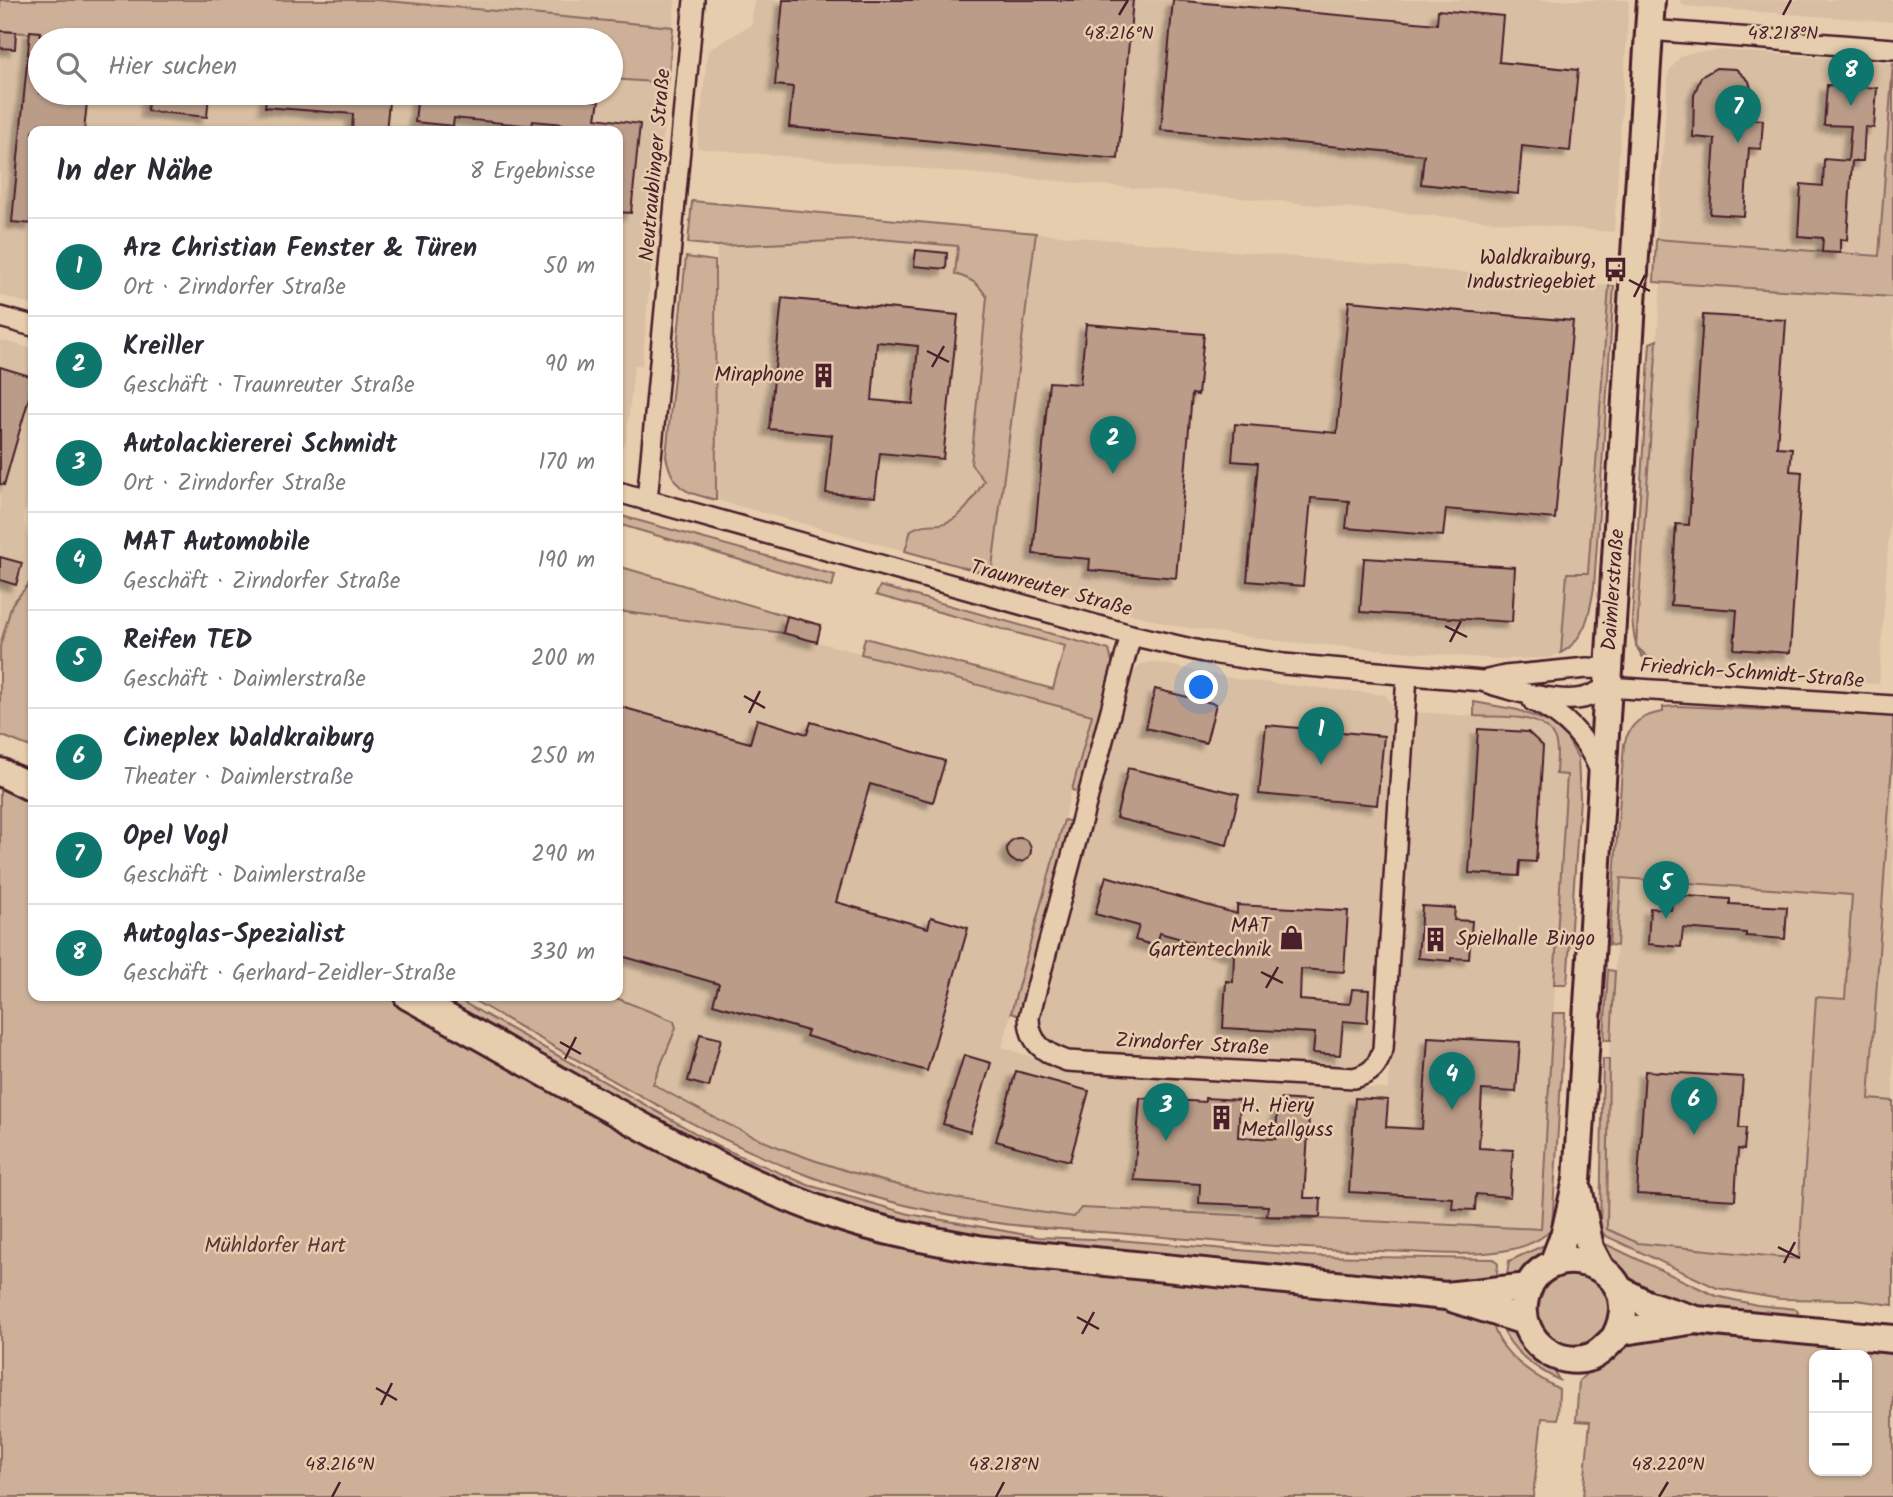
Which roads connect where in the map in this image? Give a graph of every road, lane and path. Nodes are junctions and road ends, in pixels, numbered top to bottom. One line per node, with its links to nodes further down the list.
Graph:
1 (694, 0): 8 (street, Neutraublinger Straße)
2 (1651, 0): 3 (main road, Daimlerstraße)
3 (1649, 30): 4 (street); 11 (main road, Daimlerstraße)
4 (1893, 49)
5 (0, 317): 6 (street)
6 (28, 325)
7 (623, 494): 8 (street, Traunreuter Straße)
8 (647, 501): 9 (street, Traunreuter Straße)
9 (1131, 635): 10 (street, Traunreuter Straße); 10 (street, Zirndorfer Straße)
10 (1407, 675): 12 (street, Traunreuter Straße)
11 (1608, 678): 12 (street, Traunreuter Straße); 13 (street, Traunreuter Straße); 14 (street, Friedrich-Schmidt-Straße); 16 (main road, Daimlerstraße)
12 (1482, 681): 13 (street, Traunreuter Straße)
13 (1506, 690): 16 (street, Traunreuter Straße)
14 (1893, 706)
15 (0, 772): 17 (main road)
16 (1602, 776): 19 (main road, Daimlerstraße)
17 (28, 786)
18 (417, 1001): 24 (main road)
19 (1577, 1180): 20 (main road, Daimlerstraße); 21 (main road, Daimlerstraße)
20 (1553, 1264): 21 (main road); 22 (main road)
21 (1600, 1267): 23 (main road)
22 (1529, 1287): 24 (main road); 25 (main road)
23 (1619, 1289): 26 (main road); 27 (main road)
24 (1446, 1296): 25 (main road)
25 (1525, 1321): 27 (main road)
26 (1696, 1321): 27 (main road); 28 (main road)
27 (1616, 1335)
28 (1893, 1339)

